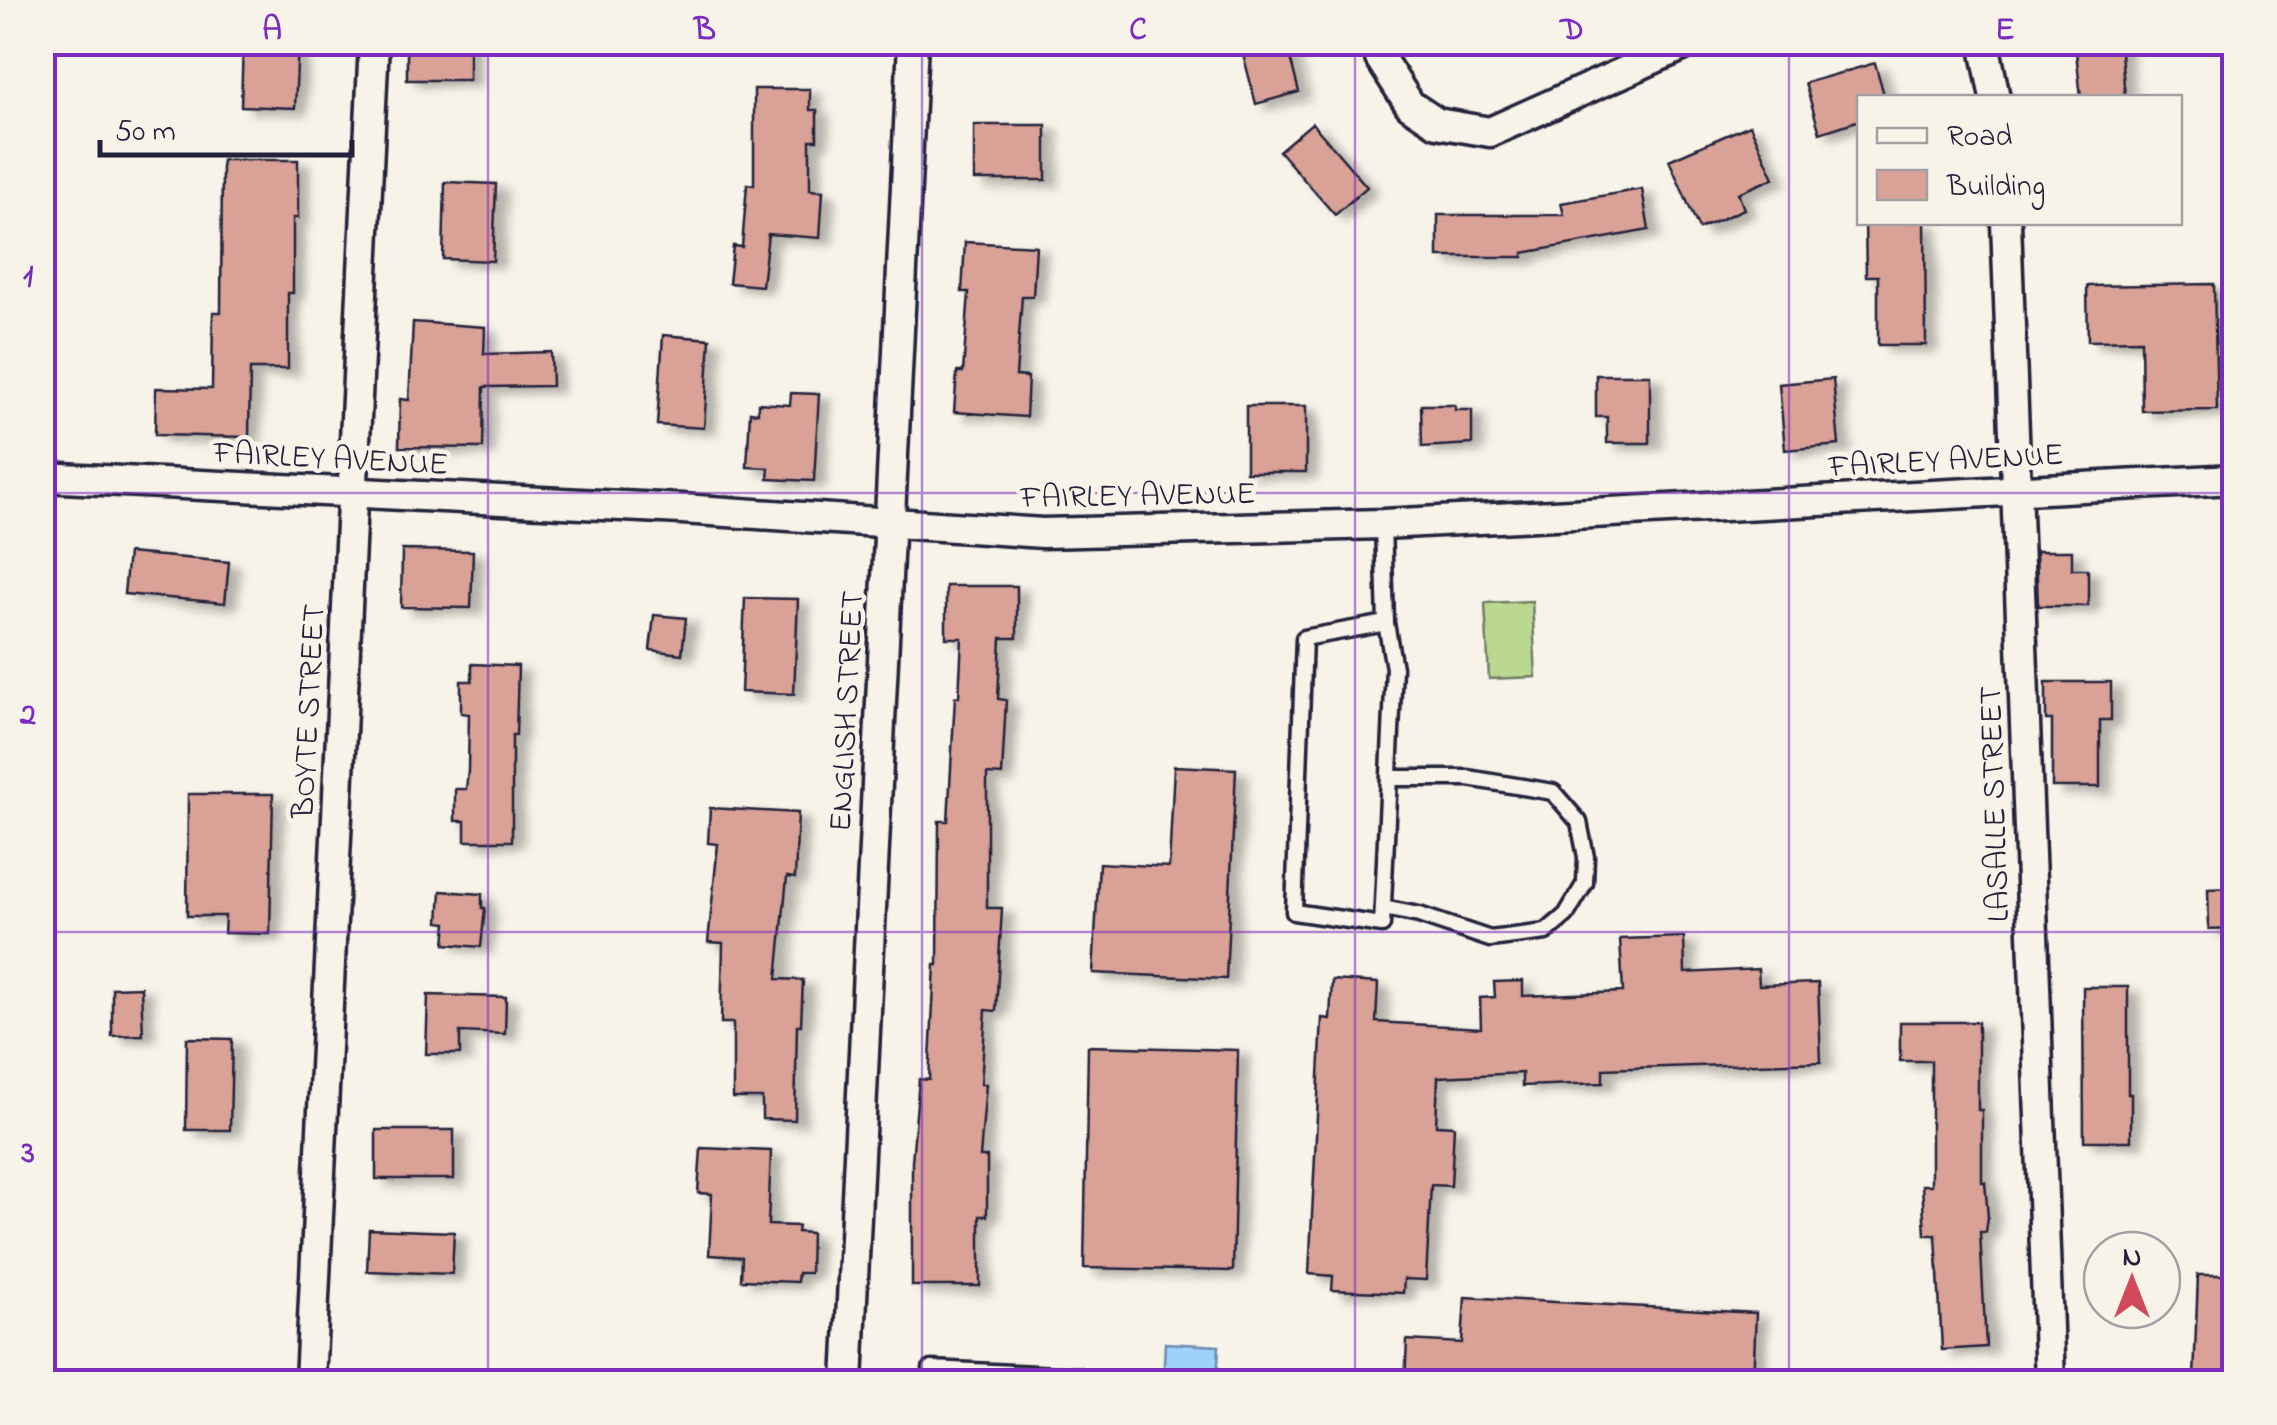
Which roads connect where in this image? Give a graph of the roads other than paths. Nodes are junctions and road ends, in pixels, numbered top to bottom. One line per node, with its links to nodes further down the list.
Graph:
1 (374, 42): 11 (street, BOYTE STREET)
2 (913, 42): 12 (street, ENGLISH STREET)
3 (1378, 42): 4 (street)
4 (1691, 42)
5 (1984, 42): 6 (street)
6 (1994, 95)
7 (2006, 225): 10 (street, LASALLE STREET)
8 (42, 477): 11 (street, FAIRLEY AVENUE)
9 (2234, 479): 10 (street, FAIRLEY AVENUE)
10 (2016, 490): 13 (street, FAIRLEY AVENUE); 21 (street, LASALLE STREET)
11 (351, 493): 12 (street, FAIRLEY AVENUE); 18 (street, BOYTE STREET)
12 (891, 523): 13 (street, FAIRLEY AVENUE); 19 (street, ENGLISH STREET)
13 (1382, 524): 14 (lane)
14 (1386, 623): 15 (lane); 16 (lane)
15 (1388, 778): 16 (lane); 16 (lane)
16 (1382, 908)
17 (931, 1368): 20 (lane)
18 (310, 1382)
19 (848, 1382)
20 (1085, 1382)
21 (2050, 1382)

